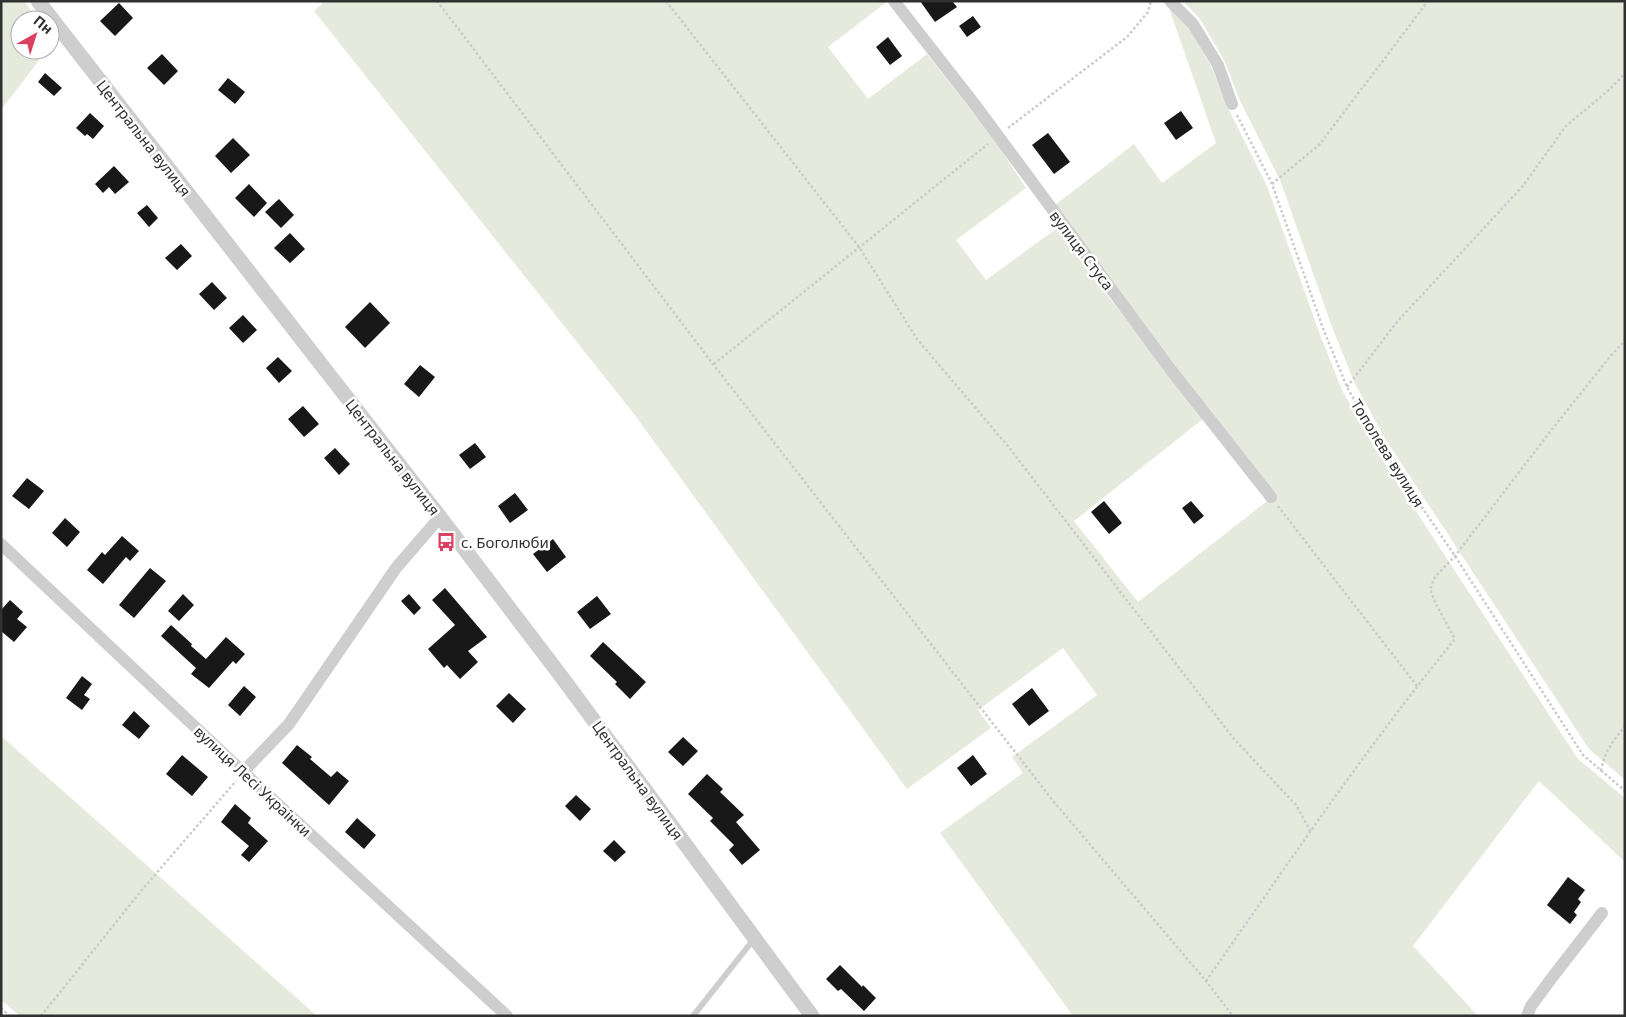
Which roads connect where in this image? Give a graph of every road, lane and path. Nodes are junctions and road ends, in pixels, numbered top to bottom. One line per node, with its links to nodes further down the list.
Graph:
1 (38, 1): 17 (street, Центральна вулиця)
2 (437, 1): 14 (path)
3 (666, 1): 12 (path)
4 (894, 1): 10 (street, вулиця Стуса)
5 (1151, 1): 10 (path)
6 (1170, 1): 9 (street)
7 (1428, 1): 11 (path)
8 (1625, 73): 15 (path)
9 (1232, 104): 11 (path, Тополева вулиця)
10 (998, 136): 12 (path); 16 (street, вулиця Стуса)
11 (1272, 184): 15 (path, Тополева вулиця)
12 (859, 247): 14 (path); 25 (path)
13 (1625, 341): 19 (path)
14 (713, 364): 28 (path)
15 (1347, 387): 19 (path, Тополева вулиця)
16 (1271, 497): 20 (path)
17 (440, 518): 23 (street); 27 (street, Центральна вулиця)
18 (1, 544): 23 (street, вулиця Лесі Українки)
19 (1455, 556): 20 (path); 22 (path, Тополева вулиця)
20 (1417, 686): 25 (path)
21 (1625, 726): 22 (path)
22 (1601, 771): 24 (path, Тополева вулиця)
23 (243, 772): 31 (path); 32 (street, вулиця Лесі Українки)
24 (1625, 791)
25 (1311, 832): 28 (path)
26 (1602, 913): 36 (street)
27 (754, 938): 33 (lane); 34 (street, Центральна вулиця)
28 (1206, 980): 35 (path)
29 (1, 1008): 30 (path)
30 (10, 1016)
31 (41, 1016)
32 (507, 1016)
33 (694, 1016)
34 (812, 1016)
35 (1234, 1016)
36 (1527, 1016)

